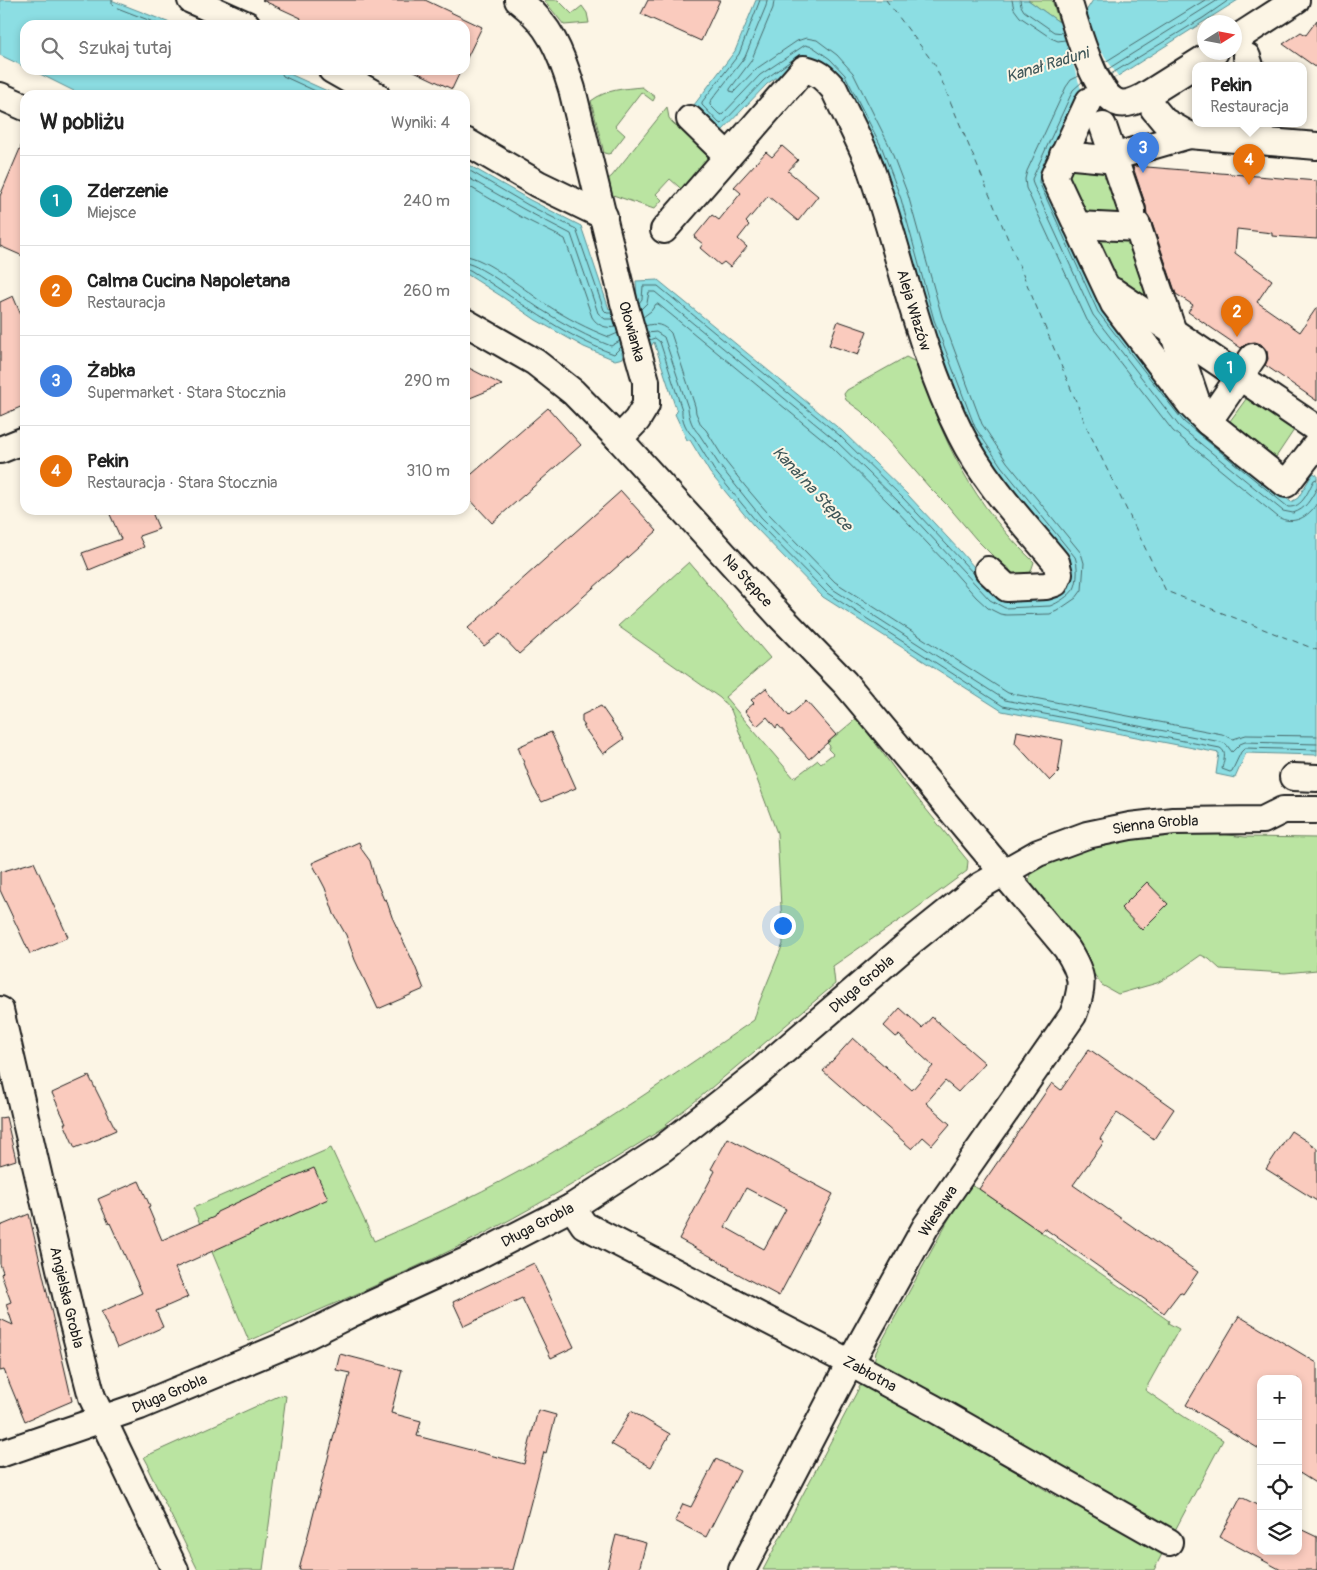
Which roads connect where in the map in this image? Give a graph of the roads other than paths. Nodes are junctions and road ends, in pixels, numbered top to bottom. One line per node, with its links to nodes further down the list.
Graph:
1 (191, 0): 5 (street)
2 (518, 0): 23 (street, Ołowianka)
3 (1281, 4): 6 (street)
4 (1070, 8): 10 (street)
5 (236, 20)
6 (1244, 54)
7 (1192, 66): 10 (street)
8 (341, 75): 9 (street)
9 (367, 90)
10 (1095, 93): 20 (street)
11 (0, 96): 12 (street)
12 (20, 105)
13 (1154, 109): 17 (street)
14 (690, 119): 21 (street)
15 (1103, 126): 22 (street)
16 (1236, 131): 17 (street); 19 (street)
17 (1189, 135): 22 (street)
18 (470, 144): 23 (street)
19 (1317, 146)
20 (1063, 155): 22 (street); 25 (street)
21 (728, 156): 26 (street, Aleja Włazów); 37 (street, Aleja Włazów)
22 (1114, 157): 24 (street)
23 (604, 216): 33 (street, Ołowianka)
24 (1136, 222): 25 (street); 29 (street)
25 (1077, 225): 27 (street)
26 (664, 230)
27 (1105, 285): 29 (street); 31 (street)
28 (470, 325): 33 (street, Na Stępce)
29 (1173, 331): 30 (street); 31 (street)
30 (1246, 367): 31 (street); 32 (street)
31 (1204, 418): 35 (street)
32 (1317, 429)
33 (619, 439): 39 (street, Na Stępce)
34 (20, 442): 36 (street)
35 (1317, 444)
36 (0, 450)
37 (988, 570)
38 (1317, 810): 39 (street, Sienna Grobla)
39 (1002, 873): 41 (street, Długa Grobla); 42 (street, Wiesława)
40 (0, 1010): 43 (street, Angielska Grobla)
41 (572, 1207): 42 (street, Zabłotna); 43 (street, Długa Grobla)
42 (850, 1363): 45 (street, Zabłotna); 47 (street, Wiesława)
43 (102, 1419): 44 (street, Długa Grobla); 46 (street, Angielska Grobla)
44 (0, 1454)
45 (1169, 1542)
46 (176, 1570)
47 (742, 1570)

